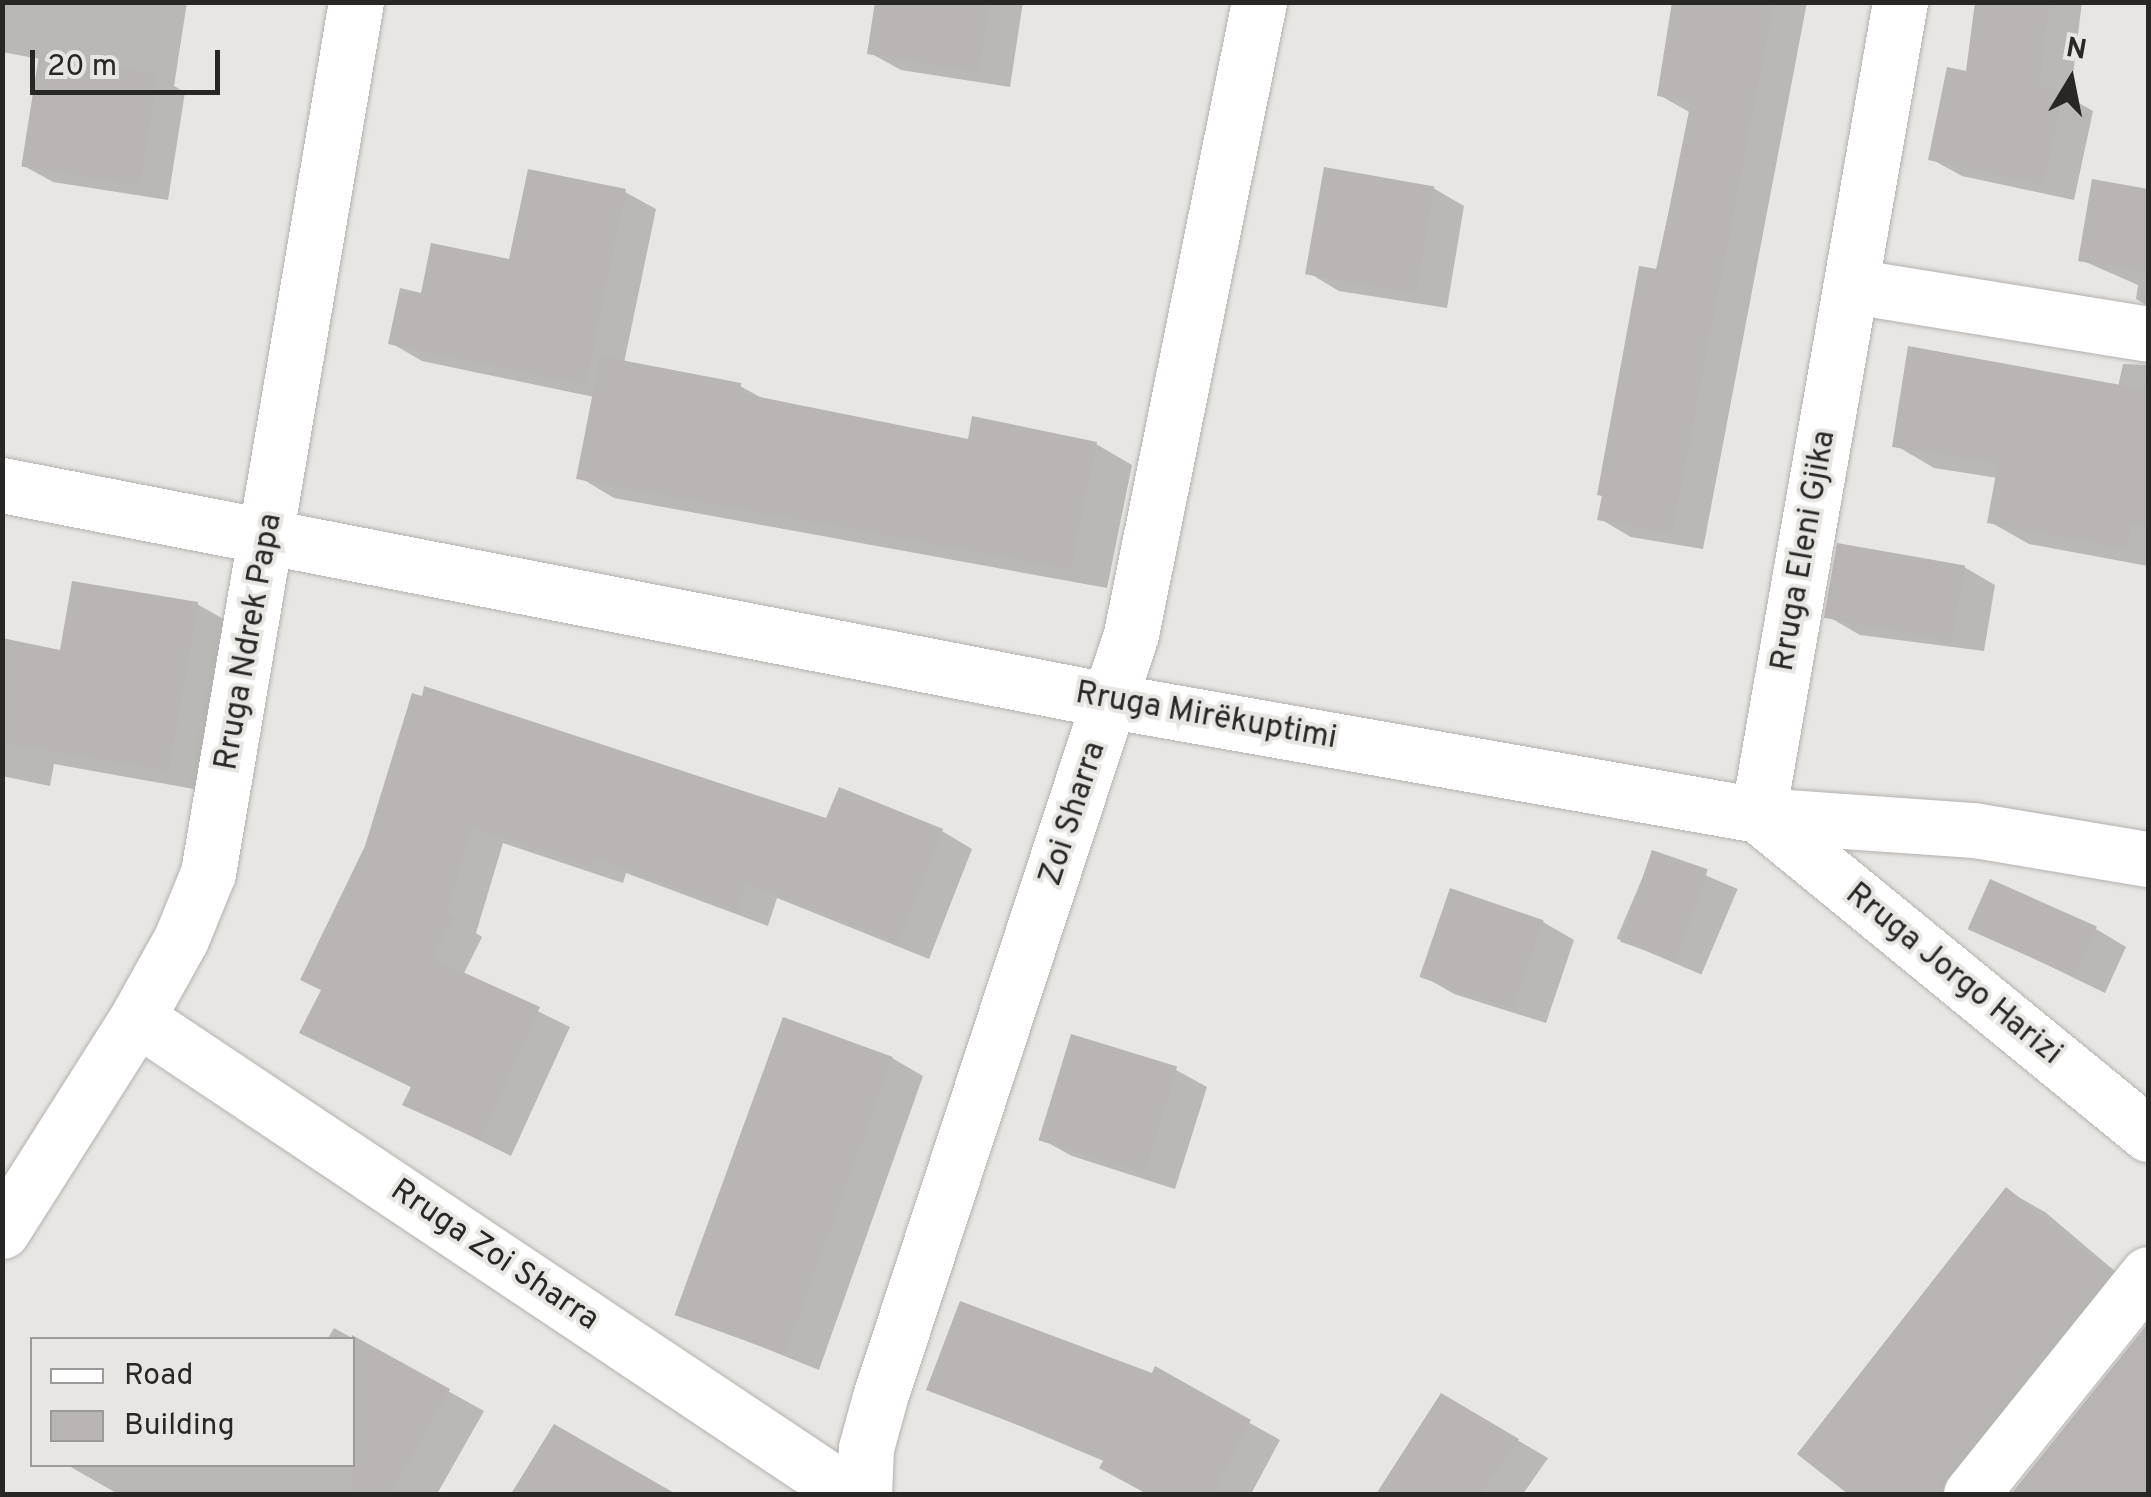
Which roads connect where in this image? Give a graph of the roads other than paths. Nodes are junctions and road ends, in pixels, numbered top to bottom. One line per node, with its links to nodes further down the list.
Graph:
1 (356, 2): 7 (street, Rruga Ndrek Papa)
2 (1258, 2): 8 (street, Zoi Sharra)
3 (1900, 2): 4 (street, Rruga Eleni Gjika)
4 (1852, 286): 5 (street); 9 (street, Rruga Eleni Gjika)
5 (2148, 334)
6 (2, 486): 7 (street, Rruga Mirëkuptimi)
7 (268, 542): 8 (street, Rruga Mirëkuptimi); 11 (street, Rruga Ndrek Papa)
8 (1112, 701): 9 (street, Rruga Mirëkuptimi); 16 (street, Zoi Sharra)
9 (1758, 815): 10 (street, Rruga Mirëkuptimi); 12 (street, Rruga Jorgo Harizi)
10 (2148, 858)
11 (137, 1018): 13 (street, Rruga Ndrek Papa); 15 (street, Rruga Zoi Sharra)
12 (2148, 1134)
13 (2, 1231)
14 (2148, 1274): 17 (street)
15 (850, 1494)
16 (864, 1494)
17 (1971, 1494)

